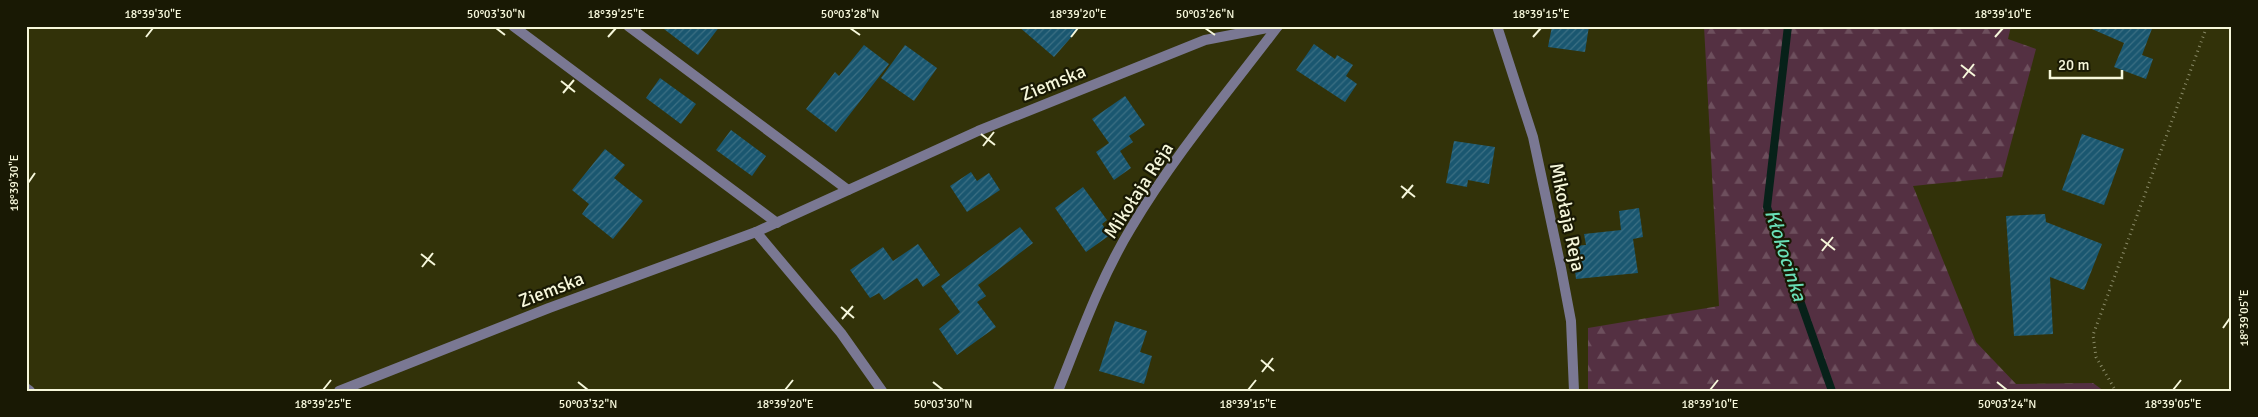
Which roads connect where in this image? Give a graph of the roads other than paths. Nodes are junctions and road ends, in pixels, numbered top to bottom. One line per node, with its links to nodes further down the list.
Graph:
1 (513, 26): 6 (street)
2 (628, 26): 5 (street)
3 (1278, 26): 5 (street, Ziemska); 12 (street, Mikołaja Reja)
4 (1497, 26): 13 (street, Mikołaja Reja)
5 (848, 190): 6 (street, Ziemska)
6 (777, 223): 7 (street, Ziemska)
7 (756, 232): 10 (street, Ziemska); 11 (street)
8 (26, 388): 9 (street)
9 (30, 391)
10 (339, 391)
11 (882, 391)
12 (1058, 391)
13 (1574, 391)

